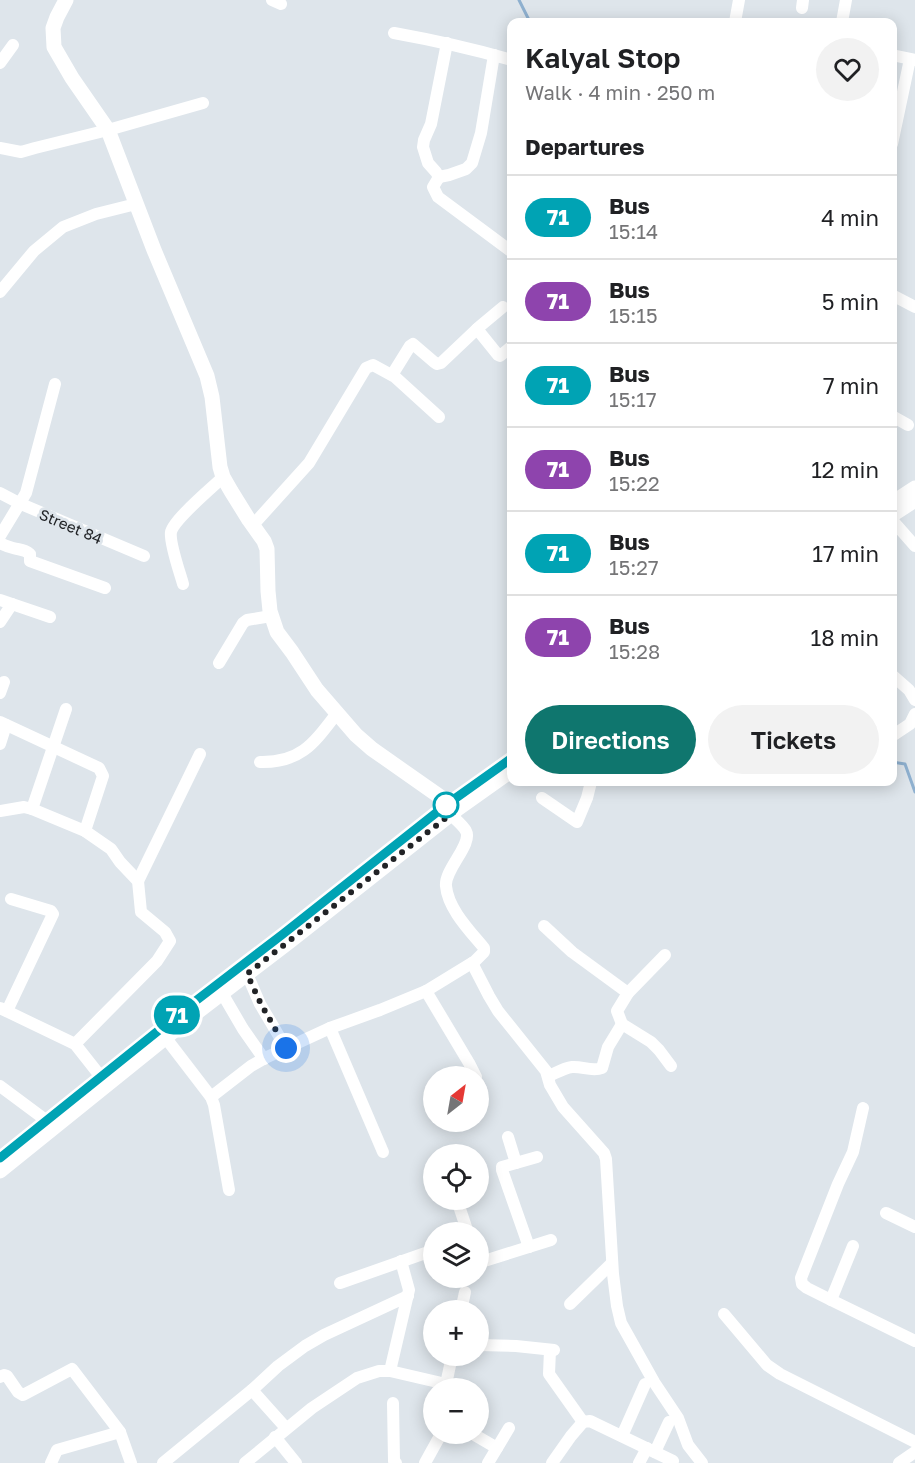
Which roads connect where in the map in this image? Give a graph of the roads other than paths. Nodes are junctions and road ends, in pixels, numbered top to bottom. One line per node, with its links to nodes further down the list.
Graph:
1 (66, 0): 16 (main road)
2 (739, 0): 4 (street)
3 (846, 0): 5 (street)
4 (736, 18)
5 (843, 18)
6 (393, 33): 7 (street)
7 (447, 44): 9 (street); 18 (street)
8 (13, 45): 13 (street)
9 (494, 55): 11 (street); 18 (street)
10 (897, 56): 12 (street)
11 (507, 59)
12 (912, 59): 15 (street)
13 (0, 63)
14 (202, 104): 16 (street)
15 (897, 123)
16 (108, 130): 17 (street); 19 (main road)
17 (0, 148)
18 (439, 177): 20 (street)
19 (136, 204): 21 (street); 32 (main road)
20 (507, 248)
21 (0, 292)
22 (897, 298): 24 (street)
23 (503, 307): 25 (street)
24 (915, 307)
25 (477, 329): 26 (street); 27 (street)
26 (507, 350)
27 (392, 375): 29 (street); 39 (street)
28 (55, 384): 37 (street)
29 (439, 417)
30 (897, 419): 31 (street)
31 (908, 425)
32 (224, 477): 39 (main road); 45 (street)
33 (915, 488): 35 (main road)
34 (0, 494): 37 (street, Street 84)
35 (897, 500)
36 (915, 500): 38 (main road)
37 (21, 504): 41 (street); 44 (street, Street 84)
38 (897, 512)
39 (253, 525): 48 (main road)
40 (897, 526): 43 (street)
41 (0, 536)
42 (0, 543): 46 (street)
43 (915, 546)
44 (144, 556)
45 (183, 584)
46 (105, 588)
47 (6, 602): 49 (street); 50 (street)
48 (271, 616): 51 (street); 55 (main road)
49 (50, 617)
50 (0, 622)
51 (219, 663)
52 (897, 679): 53 (street)
53 (915, 700)
54 (66, 709): 60 (street)
55 (337, 714): 62 (street); 68 (main road)
56 (915, 714): 58 (street)
57 (3, 723): 59 (street); 60 (street)
58 (897, 733)
59 (0, 744)
60 (54, 747): 67 (street); 70 (street)
61 (200, 754): 71 (street)
62 (260, 762)
63 (507, 762): 68 (main road)
64 (507, 773): 68 (main road)
65 (590, 786): 66 (street)
66 (542, 798)
67 (32, 809): 69 (street); 70 (street)
68 (452, 809): 75 (street); 76 (main road); 90 (main road)
69 (0, 811)
70 (85, 831): 71 (street)
71 (138, 881): 84 (street)
72 (11, 899): 80 (street)
73 (544, 926): 79 (street)
74 (665, 955): 79 (street)
75 (472, 963): 77 (street); 89 (street)
76 (247, 974): 78 (main road); 85 (street)
77 (426, 991): 82 (street); 87 (street)
78 (222, 993): 83 (main road); 86 (street)
79 (628, 993): 81 (street)
80 (3, 1010): 84 (street)
81 (622, 1024): 88 (street); 89 (street)
82 (330, 1028): 85 (street); 96 (street)
83 (165, 1038): 92 (street); 100 (main road)
84 (75, 1044): 90 (street)
85 (286, 1048): 86 (street)
86 (264, 1059): 92 (street)
87 (470, 1066)
88 (671, 1066)
89 (549, 1076): 110 (street)
90 (101, 1077): 94 (main road)
91 (0, 1086): 94 (street)
92 (211, 1097): 101 (street)
93 (863, 1108): 115 (street)
94 (47, 1121): 98 (main road)
95 (508, 1137): 99 (street)
96 (383, 1152)
97 (537, 1157): 99 (street)
98 (0, 1158)
99 (516, 1163): 106 (street)
100 (0, 1171)
101 (229, 1190)
102 (886, 1213): 103 (street)
103 (913, 1232)
104 (551, 1240): 106 (street)
105 (853, 1246): 115 (street)
106 (529, 1247): 108 (street)
107 (423, 1254): 109 (street)
108 (489, 1260)
109 (401, 1261): 111 (street); 113 (street)
110 (612, 1263): 116 (street); 150 (street)
111 (339, 1283)
112 (465, 1292): 114 (street)
113 (408, 1296): 120 (street); 124 (street)
114 (463, 1300)
115 (831, 1300): 118 (street)
116 (570, 1304)
117 (724, 1314): 133 (street)
118 (915, 1341)
119 (489, 1345): 126 (street)
120 (390, 1371): 122 (street); 128 (street)
121 (0, 1377): 130 (street)
122 (423, 1380)
123 (645, 1384): 131 (street)
124 (252, 1390): 128 (street); 142 (street)
125 (393, 1403): 145 (street)
126 (583, 1422): 131 (street); 148 (street)
127 (669, 1422): 137 (street)
128 (286, 1428): 132 (street)
129 (508, 1428): 136 (street)
130 (120, 1432): 140 (street); 141 (street)
131 (622, 1436): 137 (street)
132 (275, 1437): 143 (street); 144 (street)
133 (915, 1442)
134 (489, 1443): 136 (street)
135 (435, 1444): 146 (street)
136 (497, 1448): 147 (street)
137 (651, 1450): 139 (street); 149 (street)
138 (915, 1452): 151 (street)
139 (673, 1461)
140 (51, 1463)
141 (131, 1463)
142 (163, 1463)
143 (245, 1463)
144 (296, 1463)
145 (396, 1463)
146 (425, 1463)
147 (488, 1463)
148 (552, 1463)
149 (639, 1463)
150 (702, 1463)
151 (899, 1463)

